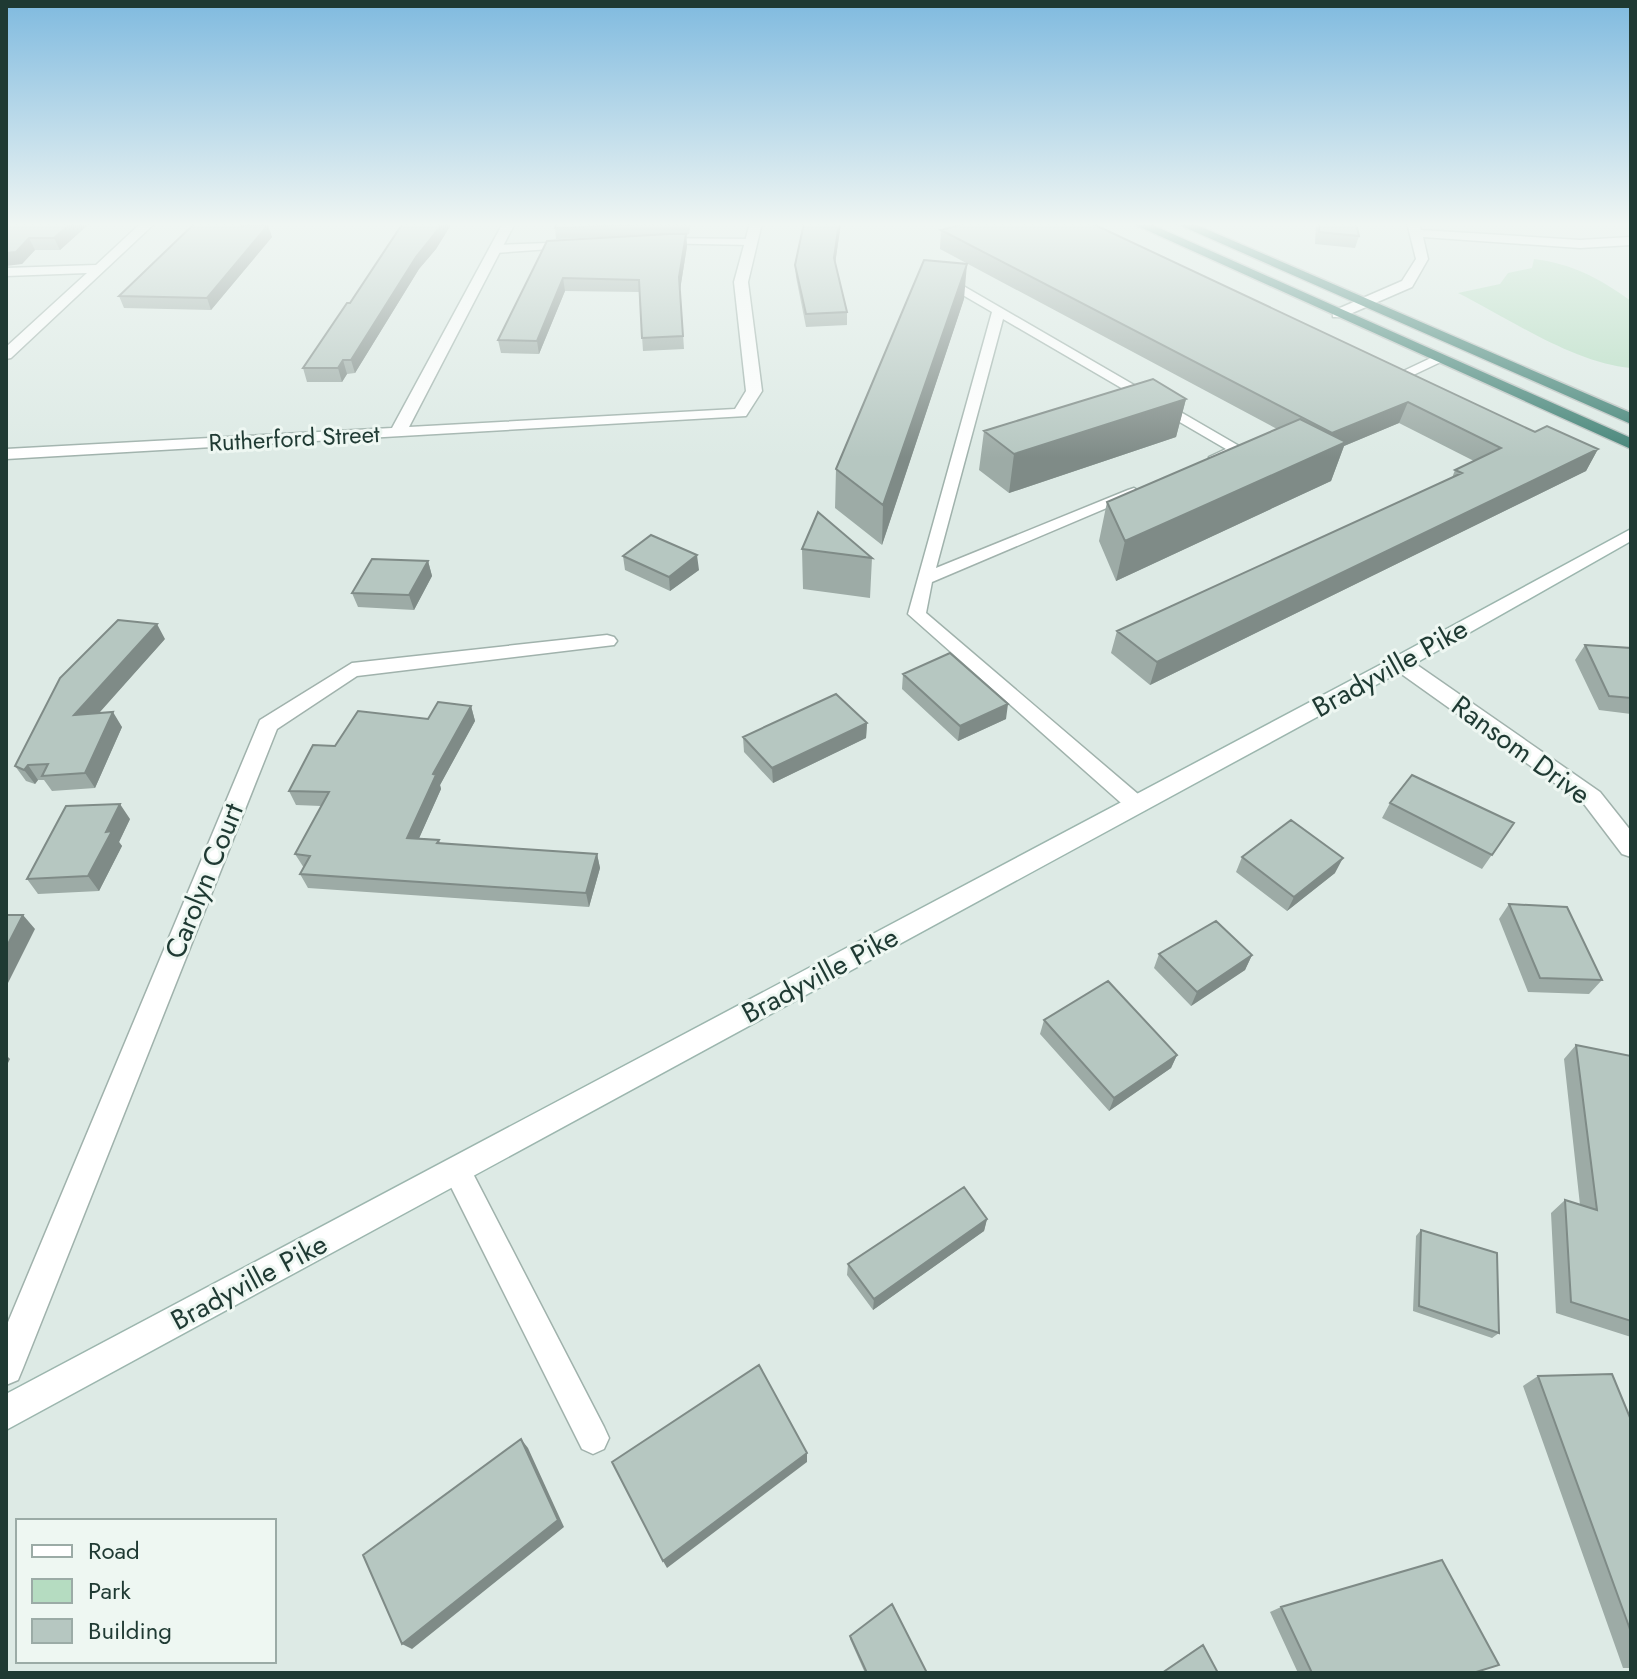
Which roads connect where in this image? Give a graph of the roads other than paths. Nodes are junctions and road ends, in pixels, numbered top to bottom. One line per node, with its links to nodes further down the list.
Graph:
1 (65, 301): 11 (street)
2 (467, 301): 15 (street)
3 (743, 301): 15 (street, Rutherford Street)
4 (983, 301): 9 (lane)
5 (1310, 301): 10 (highway)
6 (1361, 301): 8 (highway)
7 (1369, 301): 8 (street)
8 (1365, 303): 10 (street); 14 (highway)
9 (999, 311): 18 (lane); 21 (lane)
10 (1338, 314): 12 (highway)
11 (6, 355)
12 (1440, 359): 13 (lane); 16 (highway)
13 (1387, 369)
14 (1631, 419)
15 (398, 432): 17 (street, Rutherford Street)
16 (1631, 444)
17 (6, 454)
18 (1195, 468)
19 (1152, 485): 21 (lane)
20 (1631, 534): 23 (street, Bradyville Pike)
21 (924, 579): 24 (lane)
22 (607, 641): 27 (street, Carolyn Court)
23 (1400, 663): 24 (street, Bradyville Pike); 25 (street, Ransom Drive)
24 (1137, 805): 26 (street, Bradyville Pike)
25 (1631, 848)
26 (457, 1171): 28 (street, Bradyville Pike); 29 (lane)
27 (6, 1368)
28 (6, 1413)
29 (593, 1438)

